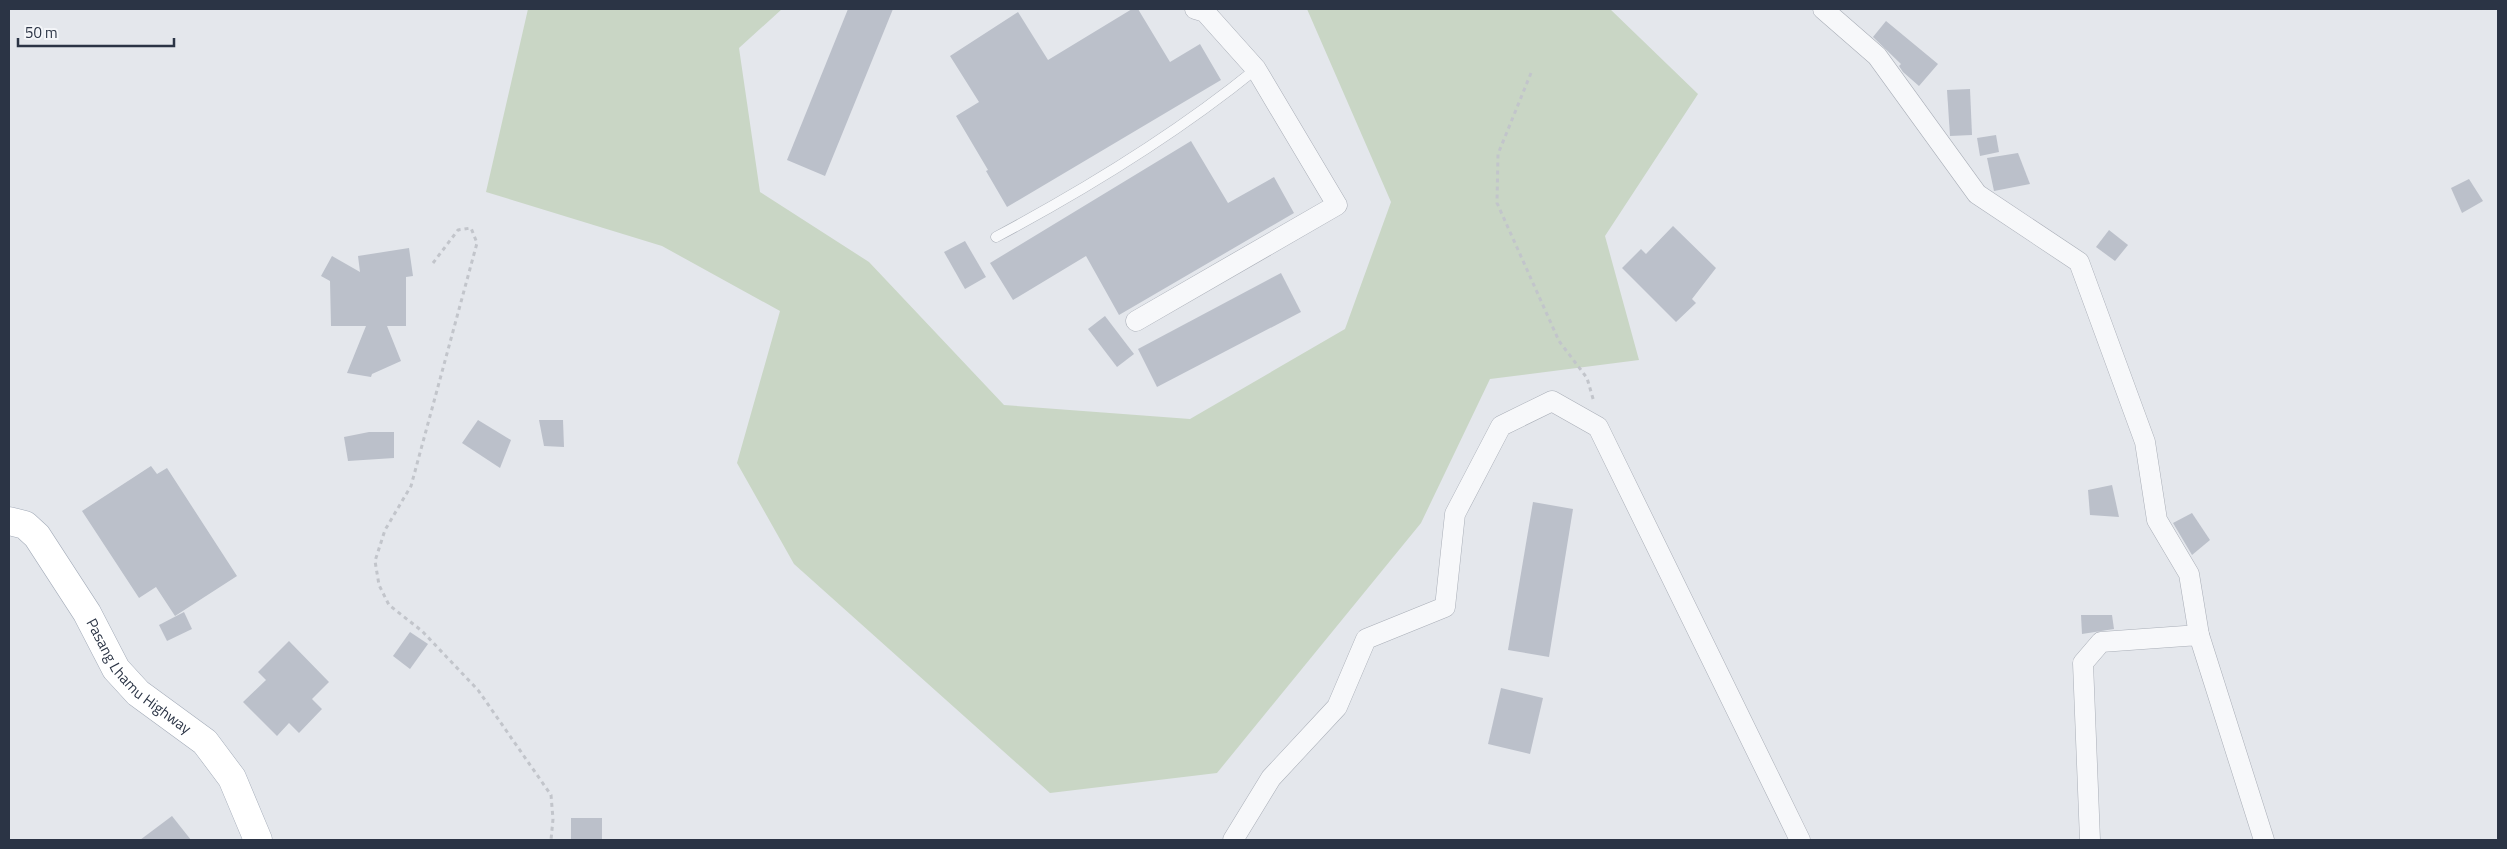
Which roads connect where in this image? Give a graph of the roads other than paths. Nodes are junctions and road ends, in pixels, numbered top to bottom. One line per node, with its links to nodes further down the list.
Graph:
1 (1195, 9): 3 (street)
2 (1823, 9): 7 (street)
3 (1256, 69): 4 (lane); 5 (street)
4 (996, 237)
5 (1136, 321)
6 (9, 520): 8 (main road, Pasang Lhamu Highway)
7 (2199, 635): 11 (street); 12 (street)
8 (258, 840)
9 (1233, 840): 10 (street)
10 (1800, 840)
11 (2090, 840)
12 (2264, 840)

